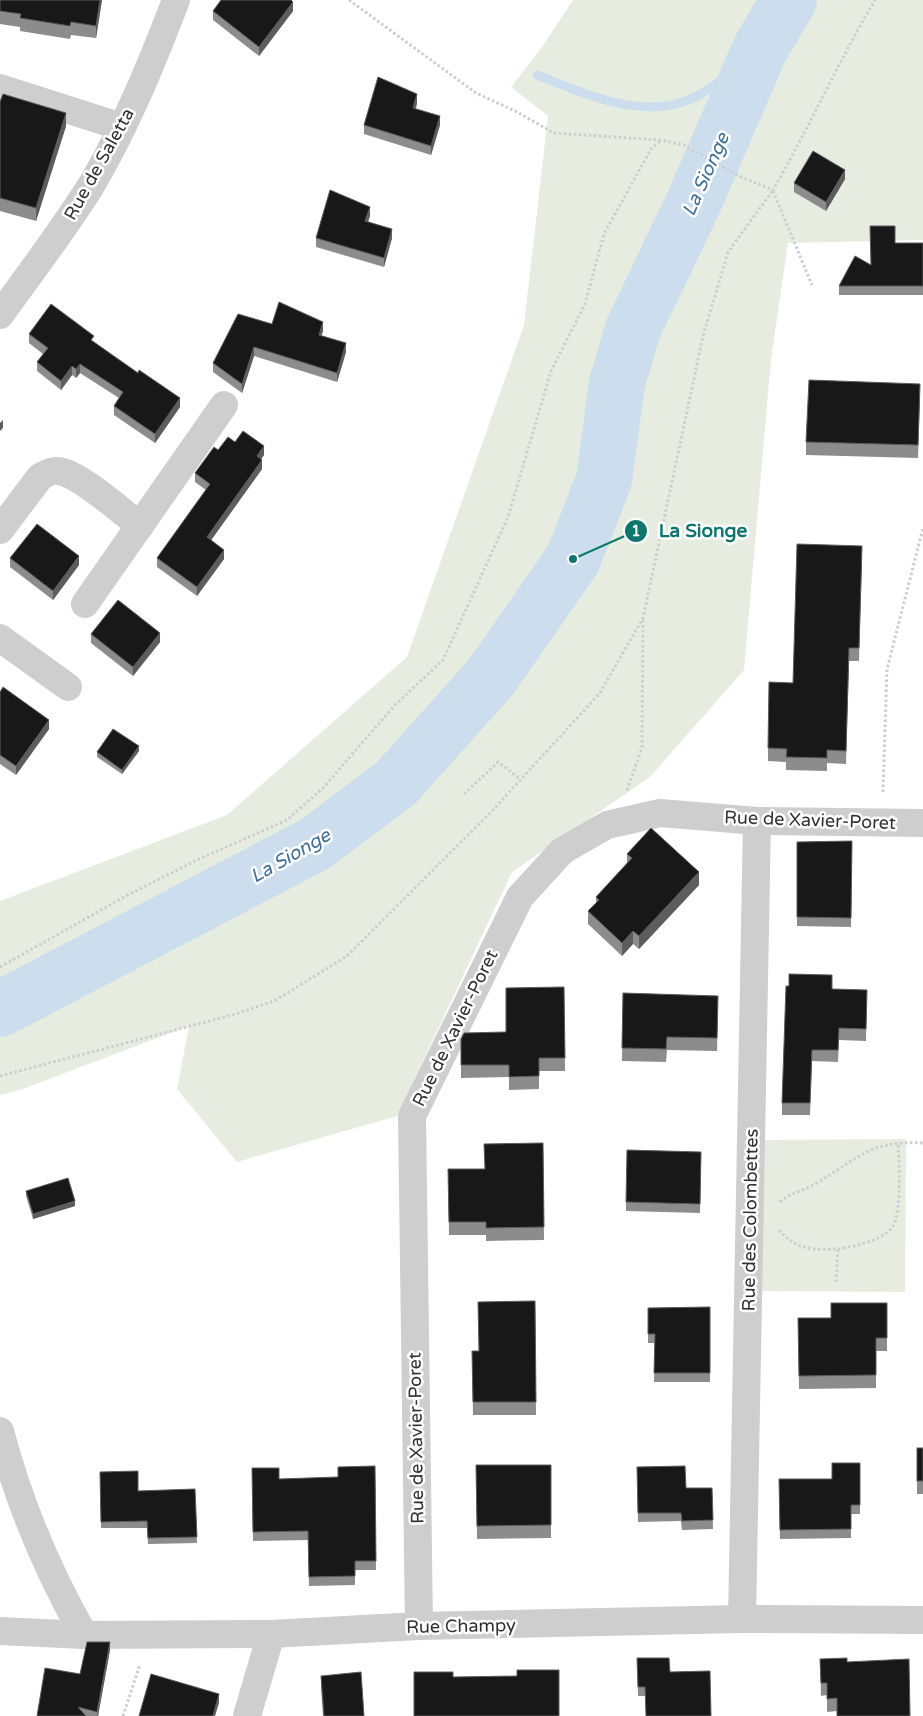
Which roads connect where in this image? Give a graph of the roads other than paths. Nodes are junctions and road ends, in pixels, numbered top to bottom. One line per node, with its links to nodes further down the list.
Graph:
1 (176, 0): 3 (street, Rue de Saletta)
2 (0, 88): 3 (street)
3 (122, 127): 4 (street, Rue de Saletta)
4 (0, 315)
5 (224, 405): 6 (street)
6 (140, 526): 7 (street); 8 (street)
7 (0, 530)
8 (85, 604)
9 (0, 638): 10 (street)
10 (68, 687)
11 (757, 821): 12 (street, Rue de Xavier-Poret); 14 (street, Rue des Colombettes); 16 (street, Rue de Xavier-Poret)
12 (923, 823)
13 (0, 1431): 19 (street)
14 (742, 1619): 15 (street, Rue Champy); 16 (street, Rue Champy)
15 (923, 1620)
16 (419, 1626): 18 (street, Rue Champy)
17 (0, 1631): 19 (street, Rue Champy)
18 (271, 1634): 19 (street, Rue Champy); 20 (street)
19 (84, 1635)
20 (247, 1716)

